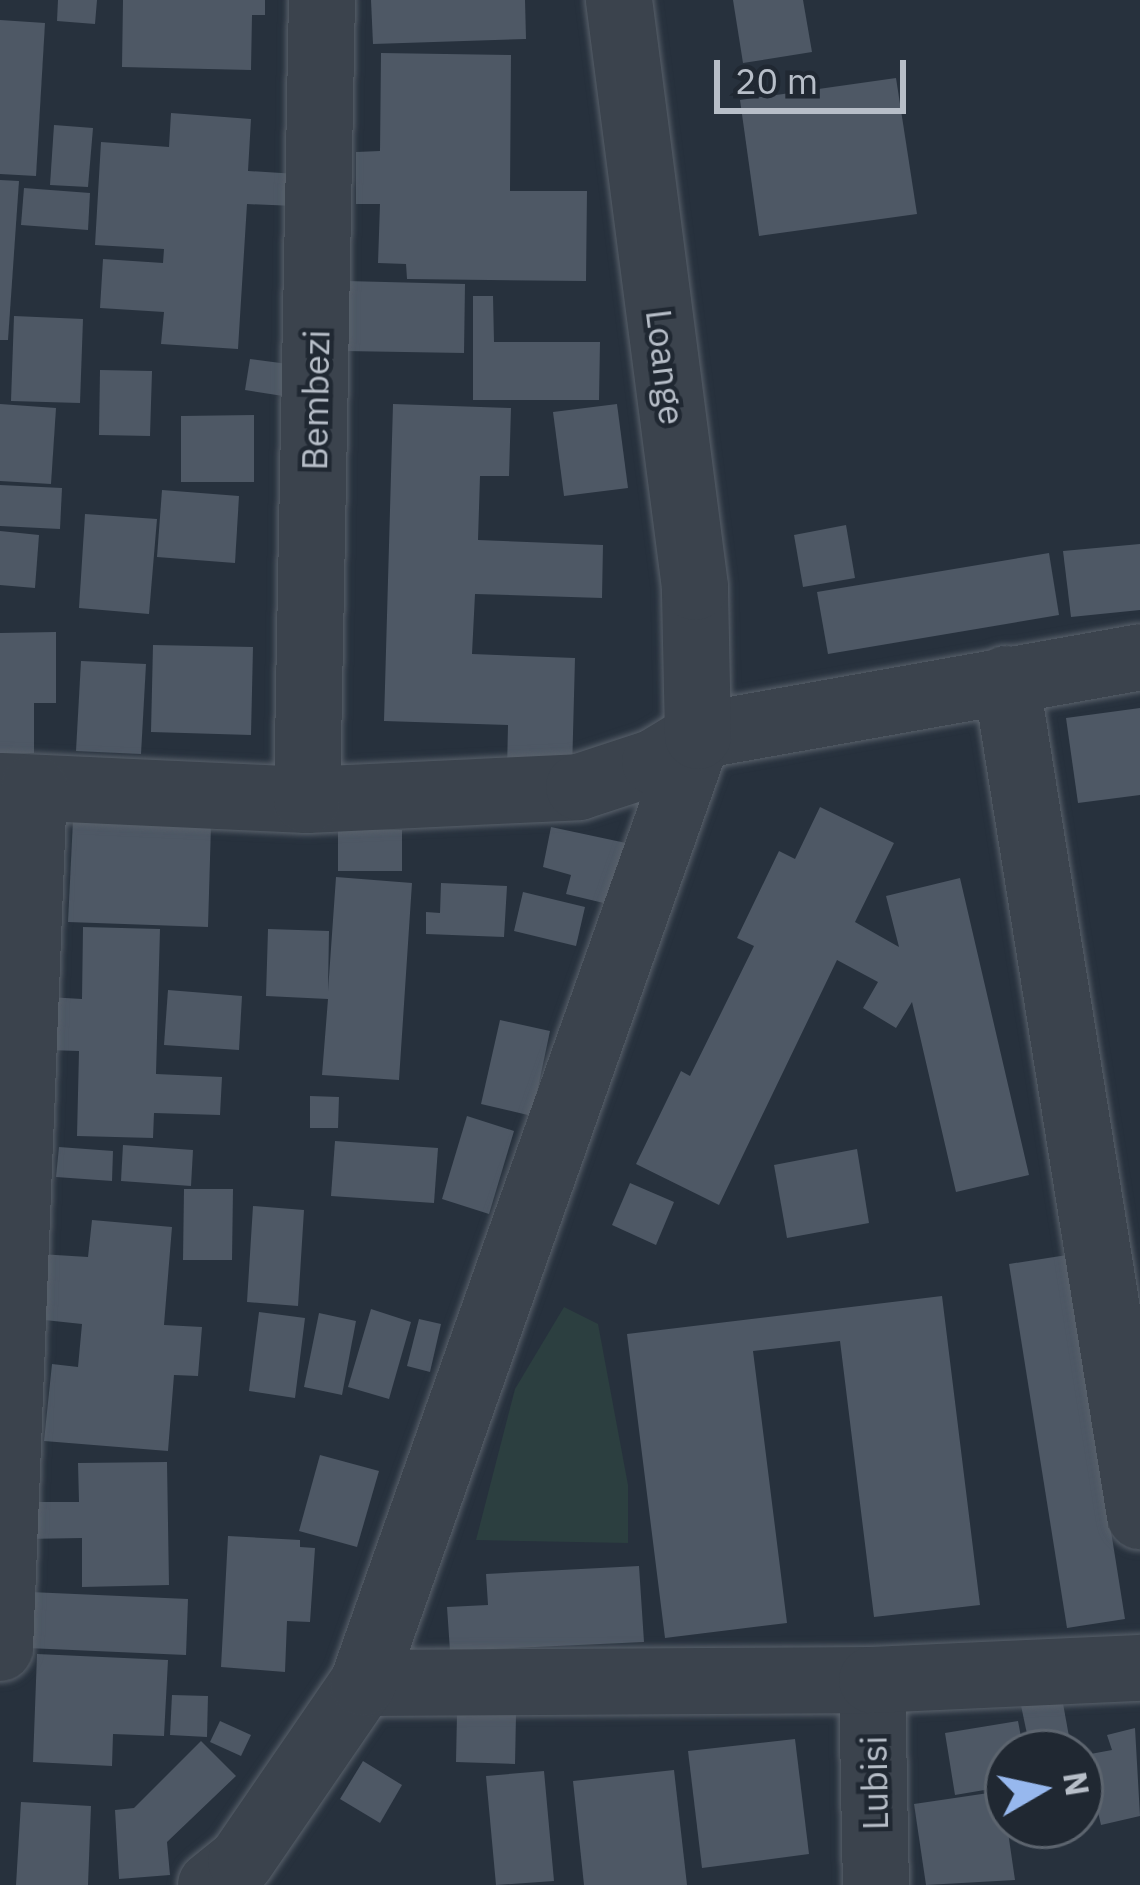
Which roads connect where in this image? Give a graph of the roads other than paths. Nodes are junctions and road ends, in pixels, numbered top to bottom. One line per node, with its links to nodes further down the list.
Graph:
1 (322, 0): 7 (street, Bembezi)
2 (619, 0): 5 (street, Loange)
3 (1140, 657): 4 (street)
4 (1006, 679): 5 (street); 8 (street)
5 (698, 736): 7 (street); 12 (street)
6 (17, 787): 7 (street); 9 (street)
7 (307, 800)
8 (1140, 1516)
9 (0, 1648)
10 (1140, 1668): 11 (street)
11 (872, 1680): 12 (street); 14 (street, Lubisi)
12 (363, 1683): 13 (street)
13 (232, 1877)
14 (876, 1885)

